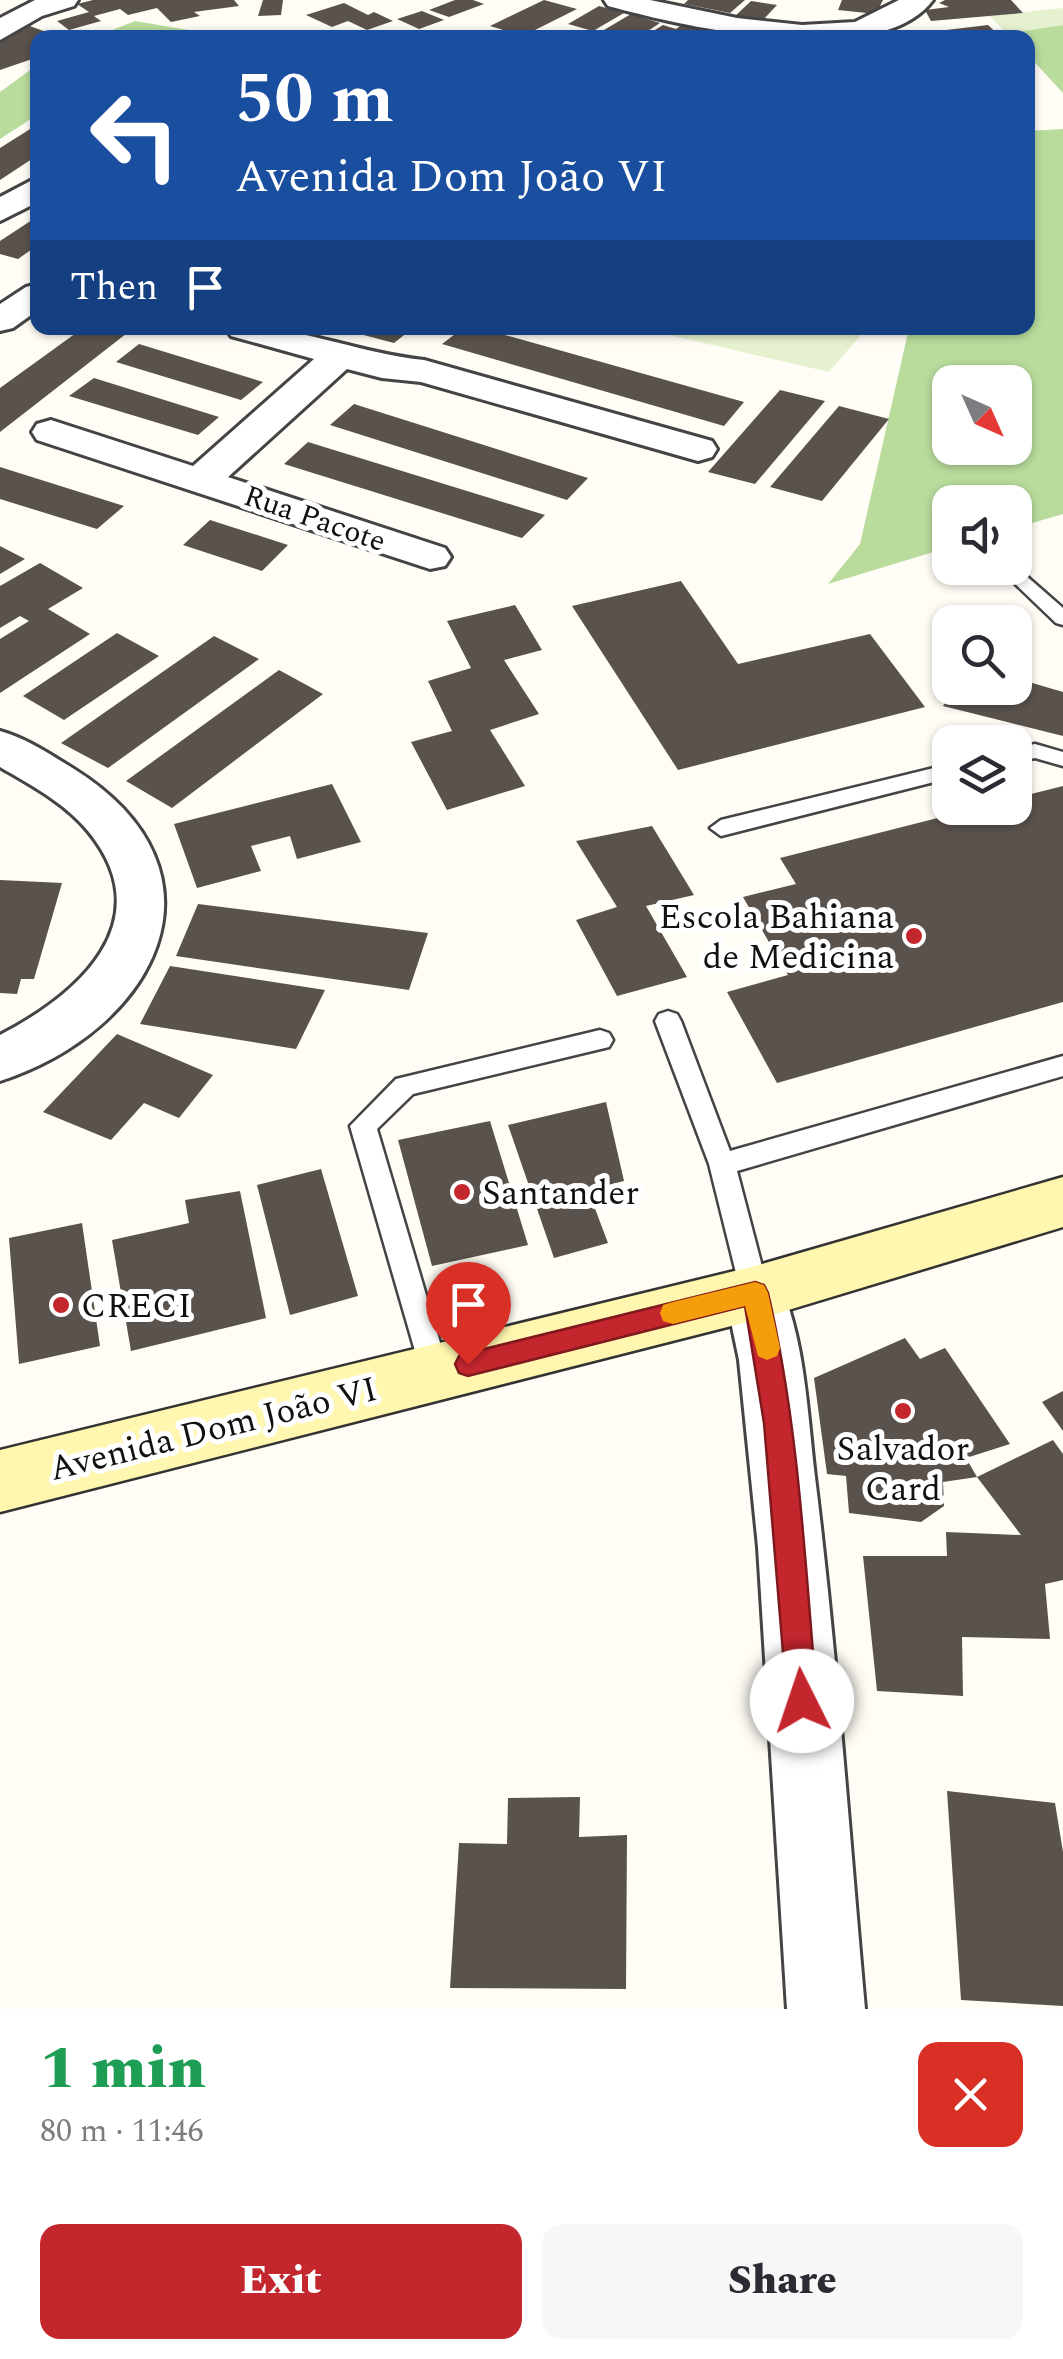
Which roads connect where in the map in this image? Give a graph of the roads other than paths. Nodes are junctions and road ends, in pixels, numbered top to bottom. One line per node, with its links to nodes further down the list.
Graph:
1 (64, 0): 6 (street)
2 (618, 0): 4 (street)
3 (919, 0): 5 (street)
4 (814, 30)
5 (845, 30)
6 (0, 31)
7 (30, 192): 8 (street)
8 (0, 212)
9 (30, 299): 10 (street)
10 (0, 320)
11 (268, 335): 12 (street)
12 (342, 356): 14 (street); 15 (street, Rua Pacote)
13 (50, 432): 15 (street, Rua Pacote)
14 (698, 449)
15 (201, 480): 16 (street, Rua Pacote)
16 (430, 557)
17 (1028, 585): 18 (lane)
18 (1063, 619)
19 (0, 746): 26 (street)
20 (1032, 751): 21 (lane)
21 (1063, 759)
22 (932, 776): 23 (lane)
23 (721, 828)
24 (668, 1021): 28 (lane)
25 (600, 1040): 31 (lane)
26 (0, 1060)
27 (1063, 1066): 28 (lane)
28 (722, 1164): 30 (lane)
29 (1063, 1202): 30 (main road, Avenida Dom João VI)
30 (755, 1293): 31 (main road, Avenida Dom João VI); 33 (street)
31 (434, 1373): 32 (main road, Avenida Dom João VI)
32 (0, 1481)
33 (826, 2009)

